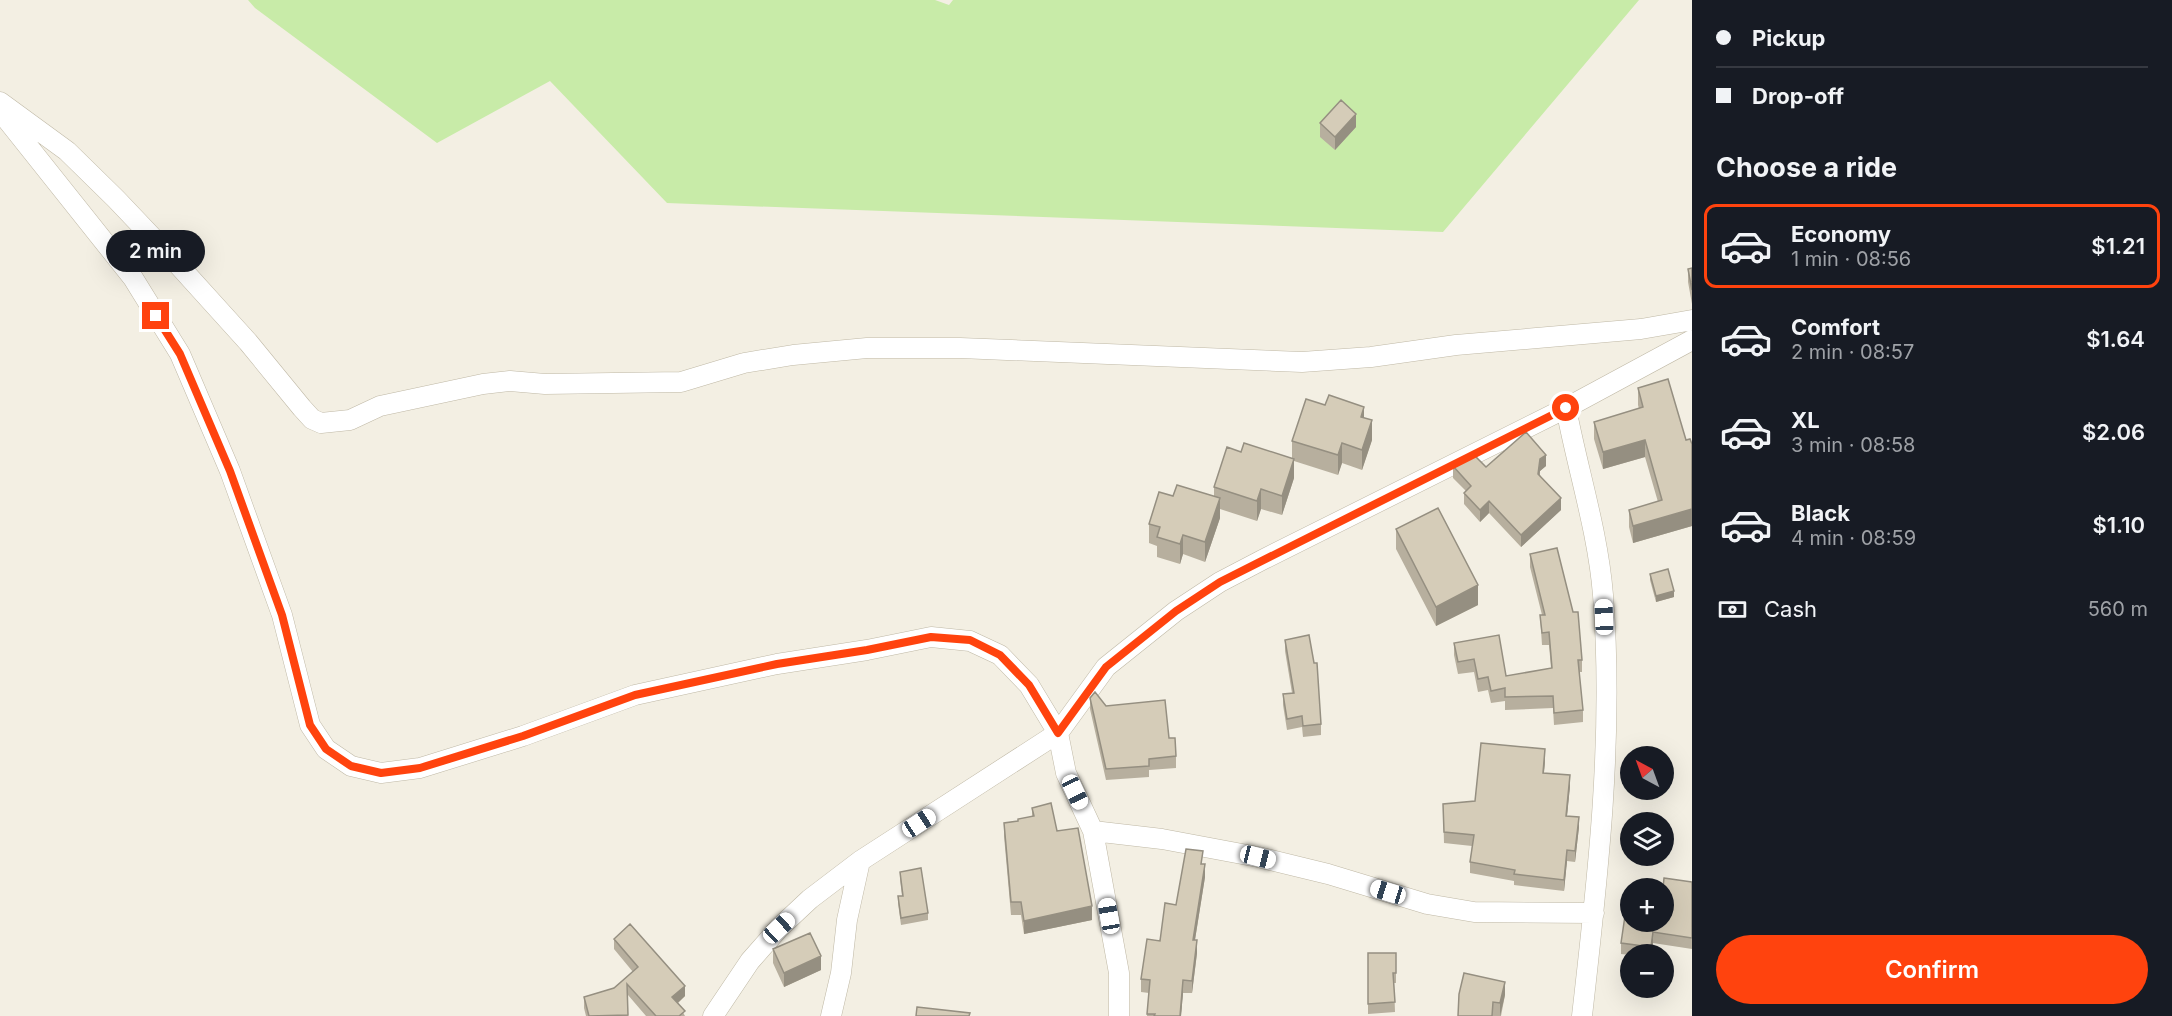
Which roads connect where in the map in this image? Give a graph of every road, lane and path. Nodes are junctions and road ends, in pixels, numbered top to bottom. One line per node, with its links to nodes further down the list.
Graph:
1 (0, 102): 3 (street)
2 (0, 111): 6 (street)
3 (1692, 320)
4 (1692, 340): 5 (street)
5 (1566, 408): 6 (street); 9 (street)
6 (1058, 733): 7 (street); 8 (street)
7 (1093, 831): 9 (street); 12 (street)
8 (860, 861): 10 (street); 11 (street)
9 (1594, 913): 13 (street)
10 (713, 1016)
11 (831, 1016)
12 (1119, 1016)
13 (1582, 1016)

